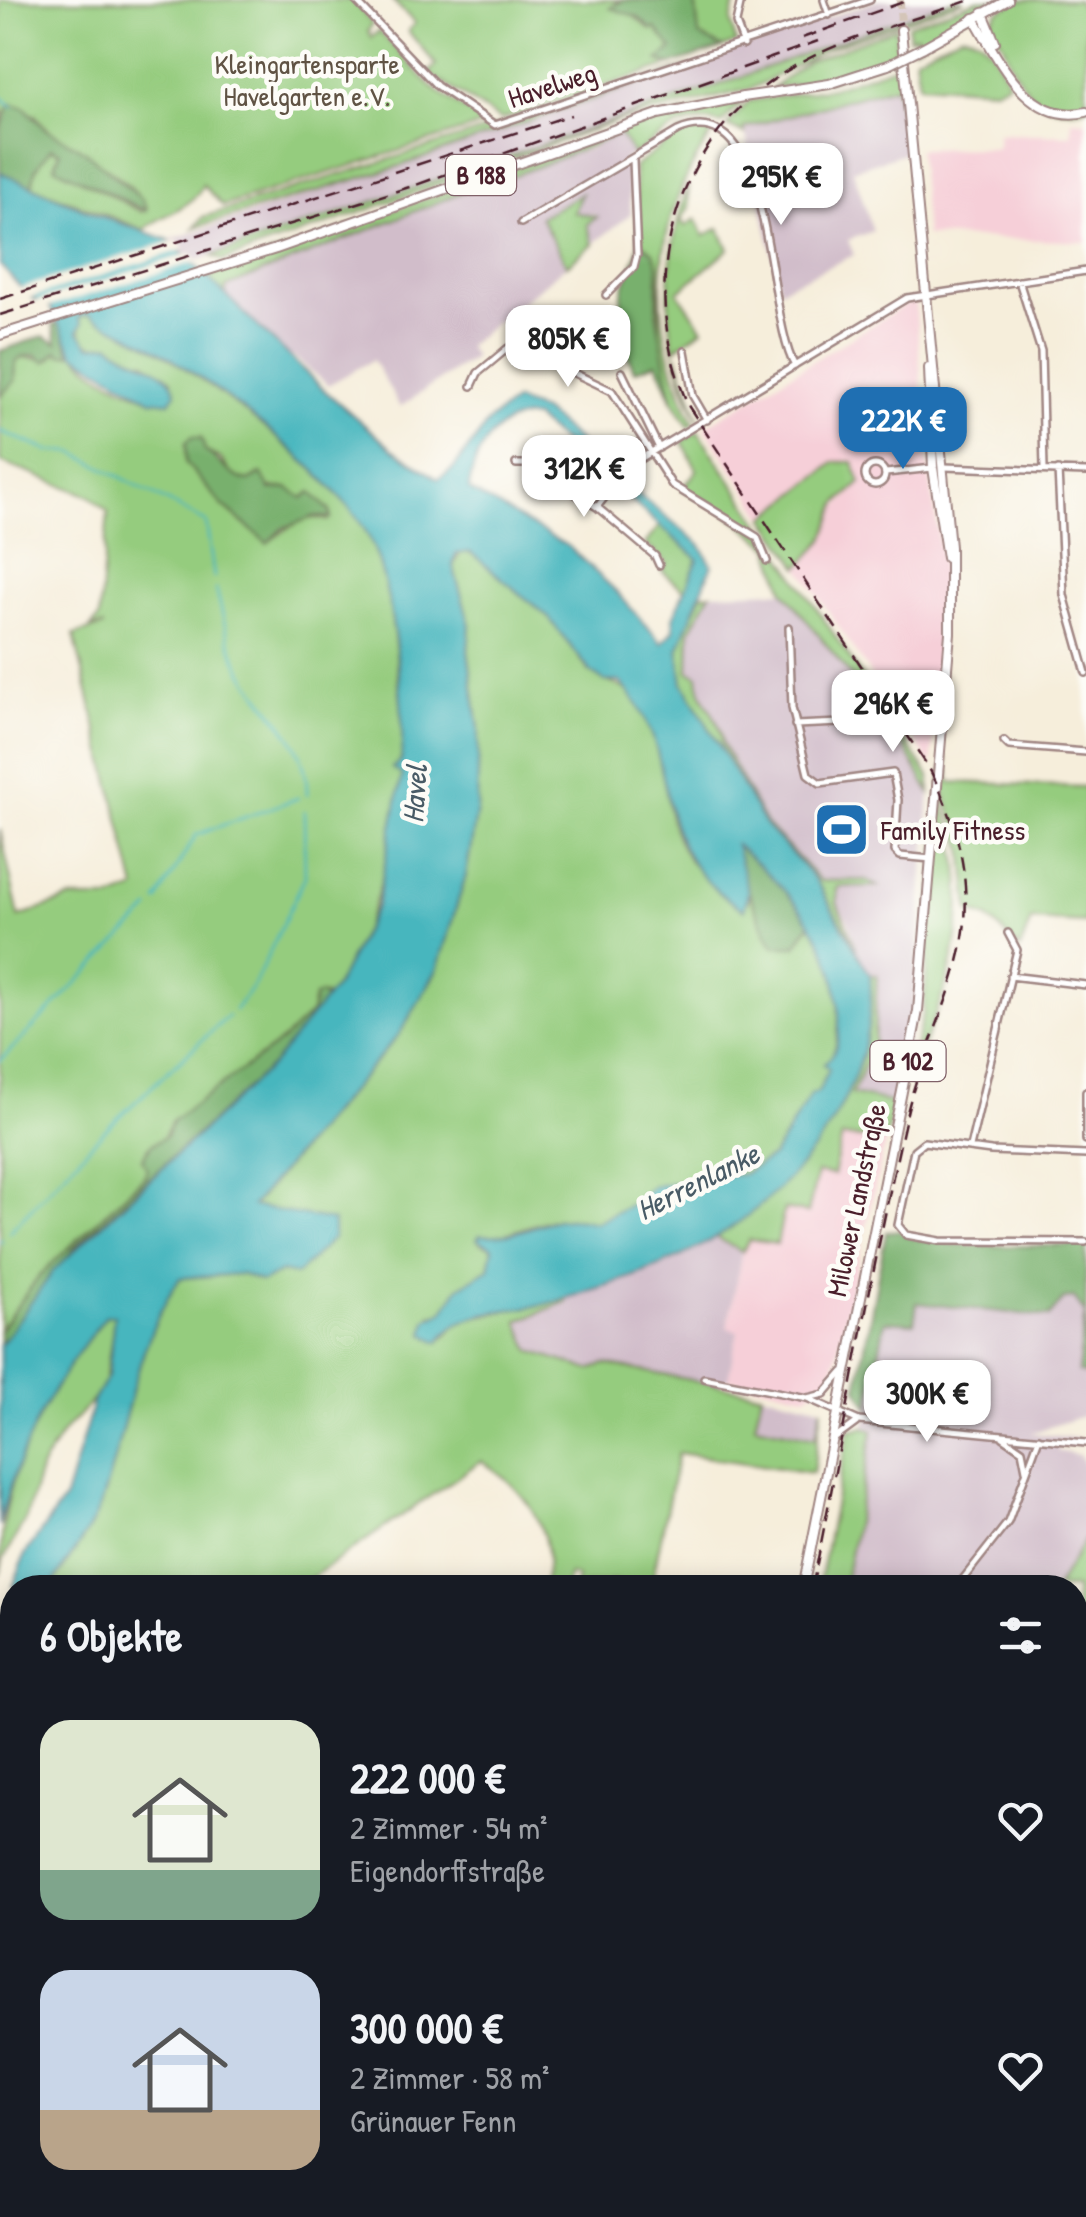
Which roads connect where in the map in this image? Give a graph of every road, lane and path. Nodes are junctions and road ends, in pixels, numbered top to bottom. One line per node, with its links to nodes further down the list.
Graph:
1 (355, 0): 11 (street, Havelweg)
2 (741, 0): 11 (street)
3 (824, 0): 6 (street)
4 (870, 0): 6 (street)
5 (1008, 0): 7 (main road, B 188)
6 (829, 15): 11 (street)
7 (978, 16): 9 (main road, B 188); 10 (main road); 12 (main road)
8 (901, 30): 18 (main road, Milower Landstraße / B 102)
9 (950, 33): 10 (main road); 20 (main road, B 188, bridge)
10 (983, 33): 12 (main road)
11 (744, 45)
12 (1009, 74): 13 (main road)
13 (1086, 112)
14 (632, 160): 15 (street); 19 (street); 22 (street)
15 (521, 222)
16 (1086, 271): 17 (street)
17 (1020, 281): 18 (street); 30 (street)
18 (925, 294): 22 (street); 29 (main road, Milower Landstraße / B 102)
19 (606, 295)
20 (0, 335)
21 (685, 351): 25 (street)
22 (795, 366): 25 (street)
23 (622, 372): 26 (street)
24 (472, 386): 27 (street)
25 (707, 420): 26 (street)
26 (659, 448): 27 (street)
27 (651, 452): 34 (street); 35 (street)
28 (516, 464): 34 (street)
29 (938, 467): 30 (street); 33 (street); 43 (main road, Milower Landstraße / B 102)
30 (1044, 470): 31 (street)
31 (1058, 470): 32 (street); 38 (street)
32 (1086, 472)
33 (886, 473): 33 (street)
34 (597, 507): 36 (street)
35 (767, 561)
36 (659, 566)
37 (789, 626): 40 (street)
38 (1086, 673)
39 (841, 723): 40 (street)
40 (795, 725): 43 (street)
41 (1004, 741): 42 (street)
42 (1086, 752)
43 (931, 859): 52 (main road, Milower Landstraße / B 102)
44 (1008, 933): 45 (street)
45 (1010, 976): 46 (street); 49 (street)
46 (1086, 985)
47 (1086, 1092): 48 (street)
48 (1086, 1140)
49 (970, 1147): 50 (street); 51 (street)
50 (1086, 1154)
51 (1086, 1242)
52 (843, 1372): 54 (street); 55 (main road, Milower Landstraße / B 102)
53 (704, 1378): 54 (street)
54 (807, 1398): 55 (street)
55 (835, 1410): 56 (street); 60 (main road, Milower Landstraße / B 102)
56 (859, 1421): 57 (street); 60 (street)
57 (998, 1435): 58 (street); 61 (street)
58 (1039, 1438): 59 (street); 61 (street)
59 (1086, 1443)
60 (830, 1444): 62 (main road, Milower Landstraße / B 102)
61 (1025, 1483): 63 (street)
62 (805, 1575)
63 (967, 1575)

